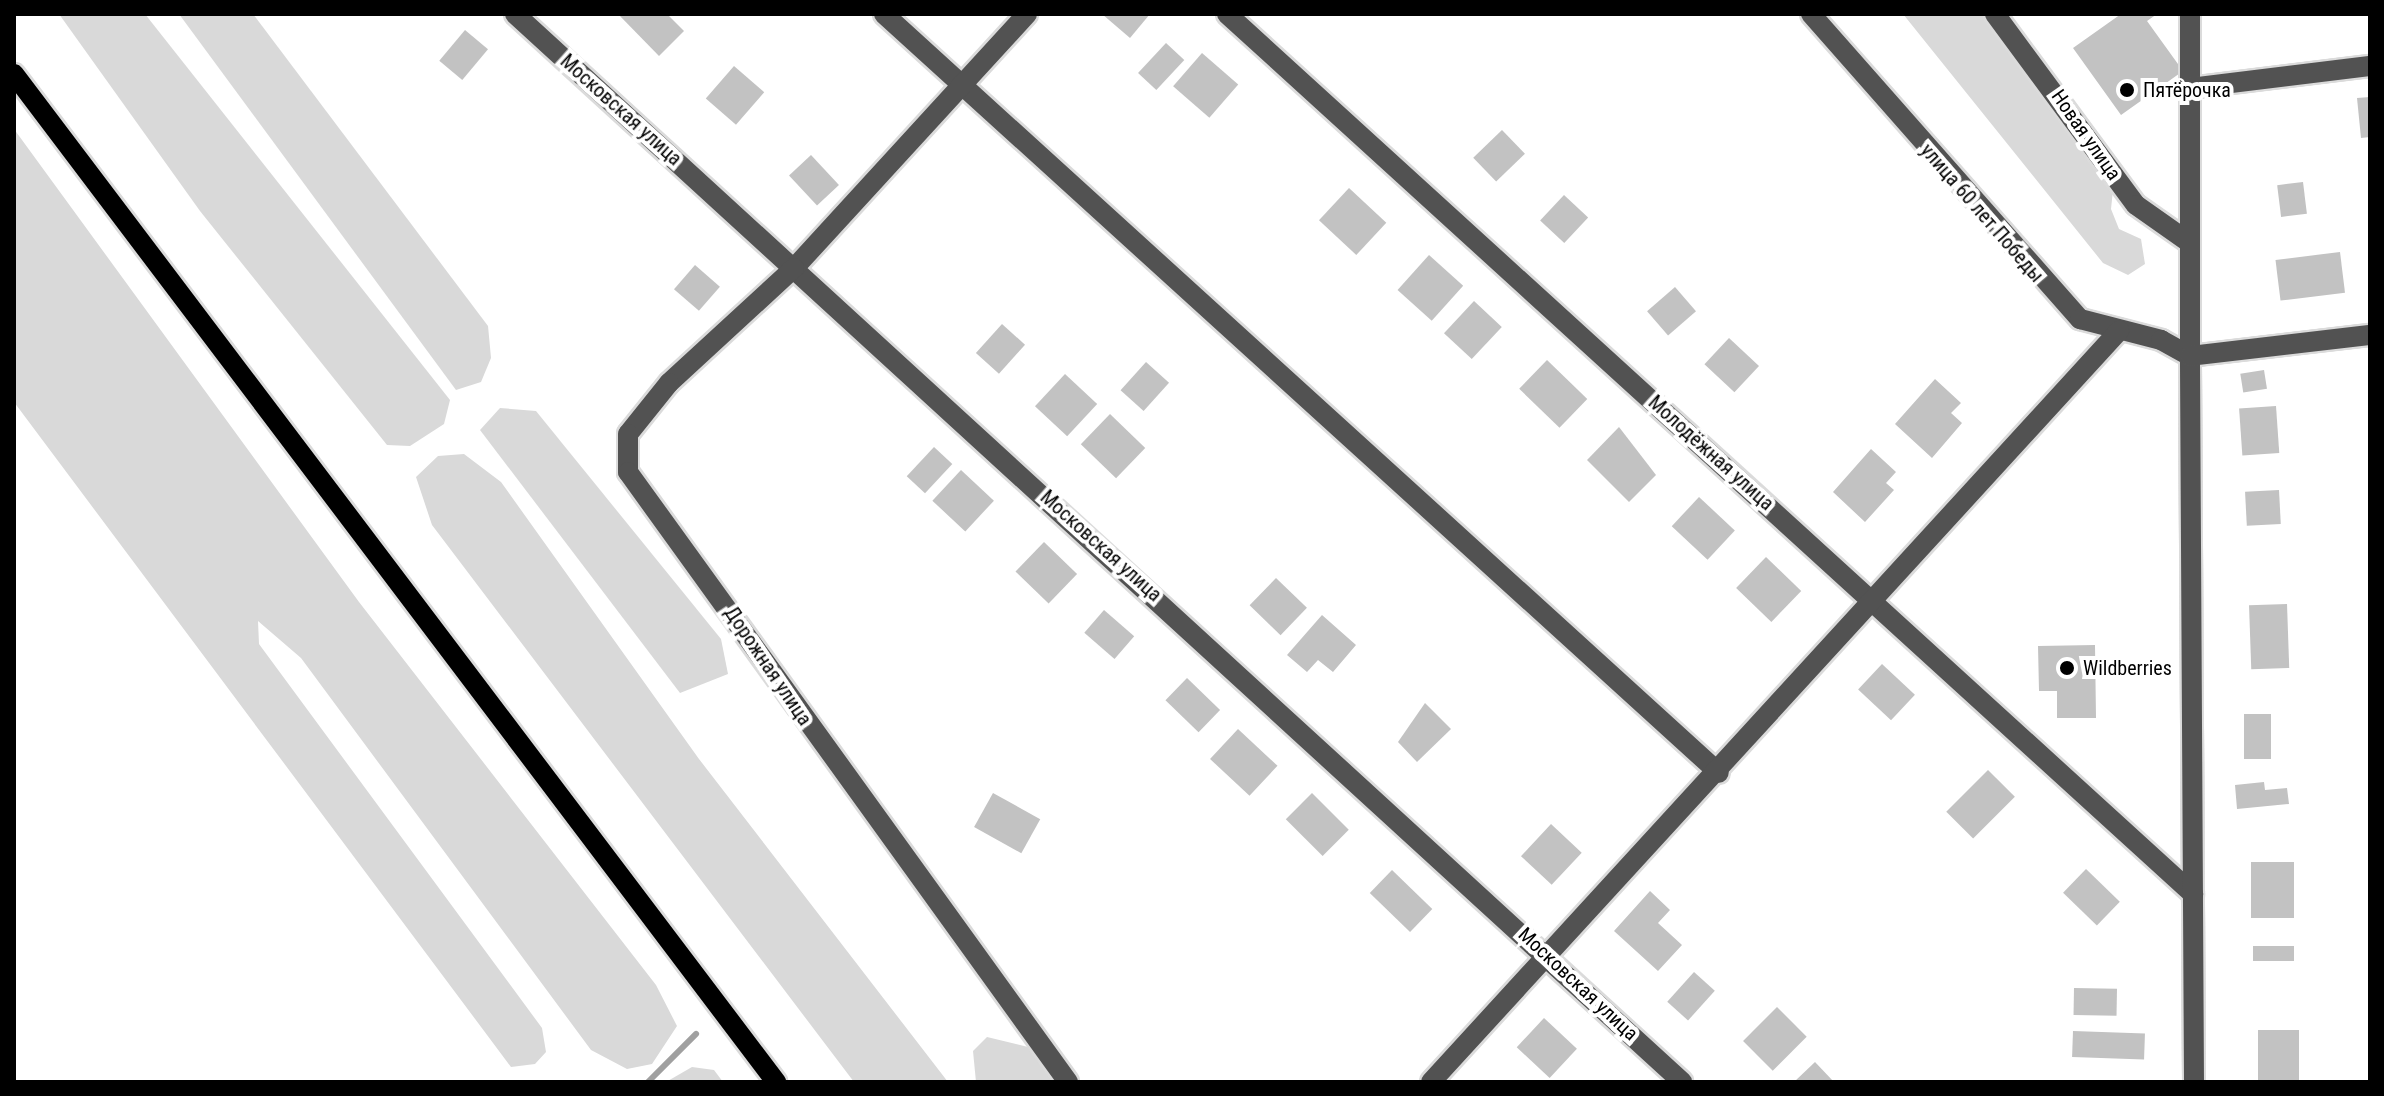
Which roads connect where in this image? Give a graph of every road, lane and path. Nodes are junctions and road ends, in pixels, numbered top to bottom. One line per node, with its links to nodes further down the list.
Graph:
1 (515, 14): 13 (street, Московская улица)
2 (884, 14): 10 (street)
3 (1027, 14): 10 (street, Дорожная улица)
4 (1227, 14): 17 (street, Молодёжная улица)
5 (1811, 14): 14 (street, улица 60 лет Победы)
6 (1995, 14): 12 (street, Новая улица)
7 (2190, 14): 11 (street)
8 (2370, 66): 11 (street)
9 (14, 74): 21 (main road)
10 (966, 86): 13 (street, Дорожная улица); 18 (street)
11 (2190, 88): 12 (street)
12 (2190, 243): 16 (street)
13 (794, 268): 20 (street, Московская улица); 22 (street, Дорожная улица)
14 (2119, 331): 16 (street, улица 60 лет Победы); 17 (street)
15 (2370, 335): 16 (street)
16 (2190, 356): 19 (street)
17 (1877, 603): 18 (street); 19 (street, Молодёжная улица)
18 (1719, 773): 20 (street)
19 (2193, 894): 25 (street)
20 (1548, 955): 23 (street); 24 (street, Московская улица)
21 (776, 1082)
22 (1068, 1082)
23 (1431, 1082)
24 (1682, 1082)
25 (2194, 1082)

